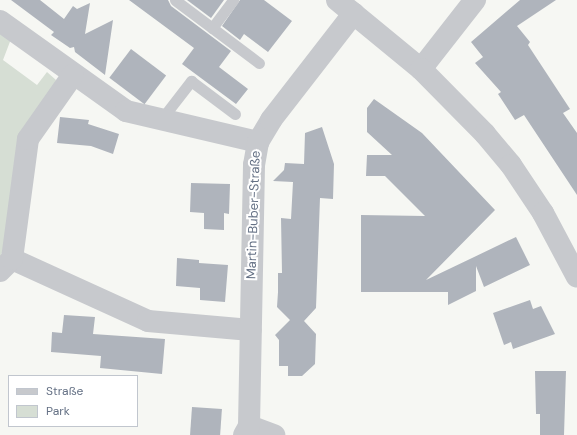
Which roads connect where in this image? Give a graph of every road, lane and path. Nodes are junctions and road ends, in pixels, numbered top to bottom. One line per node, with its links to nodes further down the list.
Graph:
1 (175, 0): 6 (lane)
2 (233, 0): 6 (lane)
3 (475, 0): 8 (street)
4 (346, 6): 8 (street); 12 (street, Martin-Buber-Straße)
5 (0, 21): 9 (street)
6 (212, 28): 7 (lane)
7 (259, 63)
8 (421, 69): 14 (street)
9 (72, 75): 11 (street); 13 (street)
10 (235, 114): 11 (lane)
11 (160, 121): 12 (street)
12 (258, 142): 15 (street, Martin-Buber-Straße)
13 (6, 265): 15 (street)
14 (577, 277)
15 (251, 330): 16 (street, Martin-Buber-Straße)
16 (246, 430): 17 (street)
17 (274, 435)

